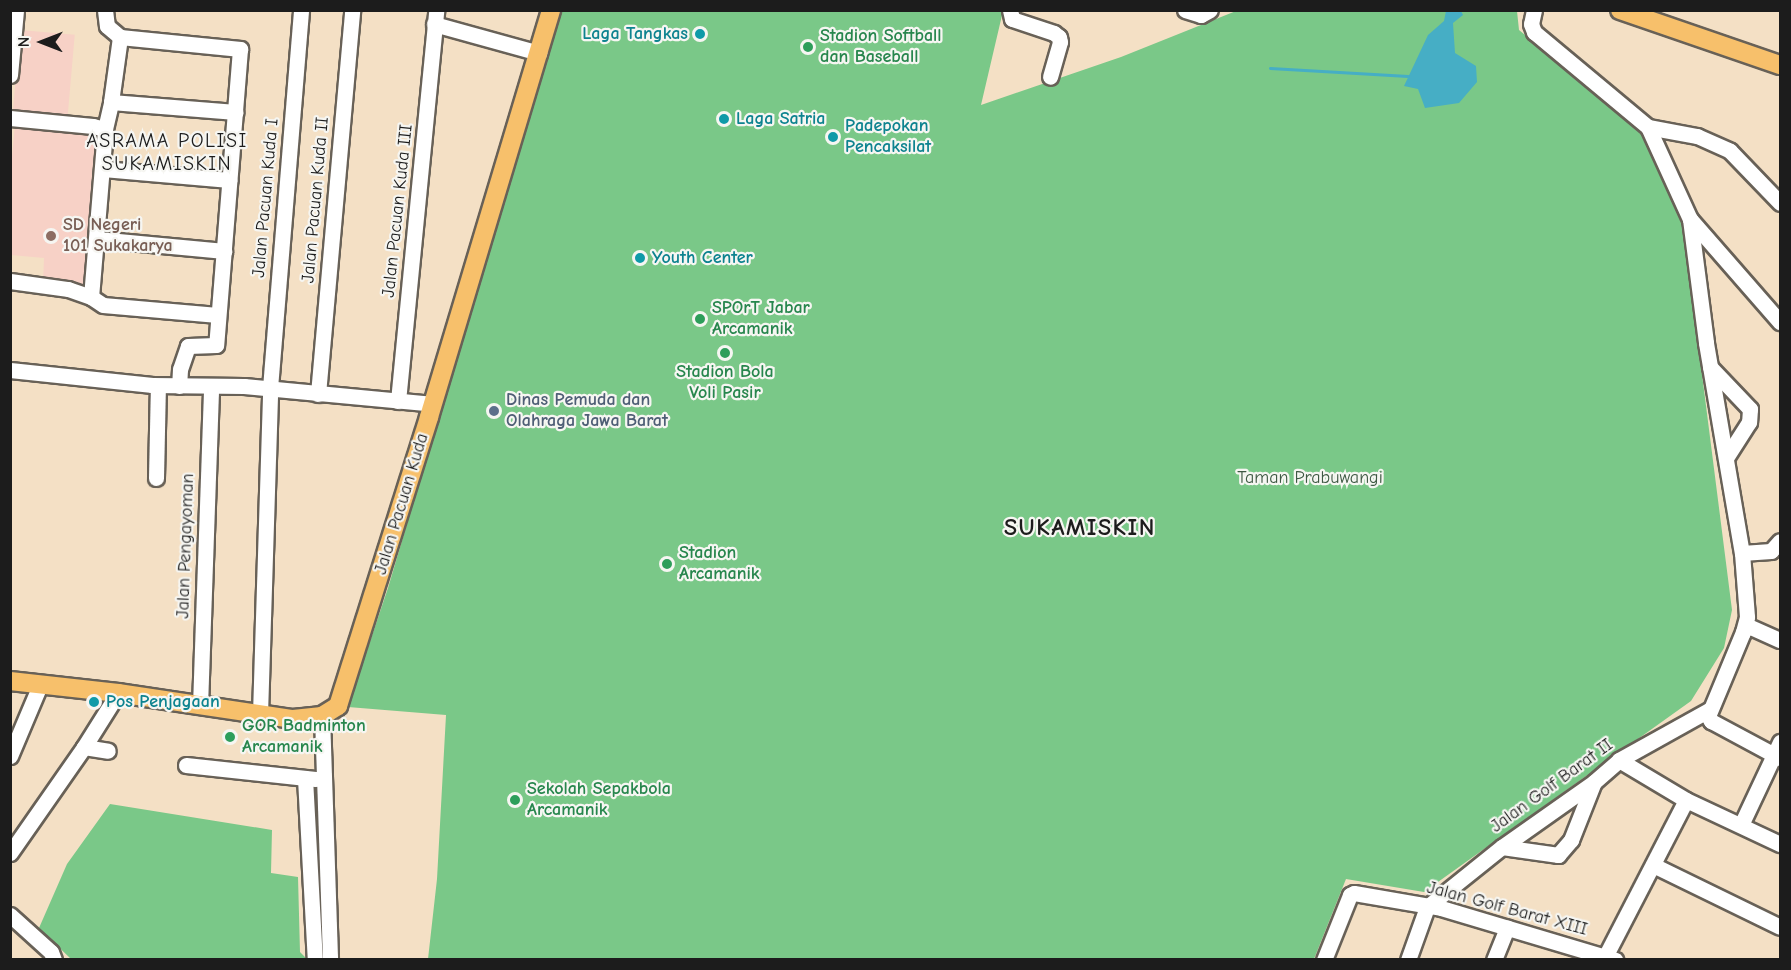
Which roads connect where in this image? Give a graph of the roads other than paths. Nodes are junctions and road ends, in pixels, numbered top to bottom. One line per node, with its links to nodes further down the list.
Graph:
1 (16, 10): 13 (street)
2 (105, 10): 12 (street)
3 (301, 10): 38 (street, Jalan Pacuan Kuda I)
4 (352, 10): 39 (street, Jalan Pacuan Kuda II)
5 (551, 10): 14 (main road, Jalan Pacuan Kuda)
6 (1010, 10): 17 (street)
7 (1185, 10): 8 (street)
8 (1210, 10)
9 (1534, 10): 21 (street)
10 (1620, 10): 15 (main road)
11 (435, 17): 14 (street, Jalan Pacuan Kuda III); 40 (street, Jalan Pacuan Kuda III)
12 (120, 37): 18 (street); 19 (street)
13 (12, 41): 16 (street)
14 (539, 53): 41 (main road, Jalan Pacuan Kuda)
15 (1780, 65)
16 (10, 75)
17 (1050, 77)
18 (111, 102): 19 (street); 22 (street)
19 (236, 112): 24 (street)
20 (10, 118): 22 (street)
21 (1648, 127): 25 (street); 26 (street)
22 (105, 129): 23 (street)
23 (103, 169): 24 (street); 27 (street)
24 (230, 180): 28 (street)
25 (1780, 203)
26 (1690, 219): 32 (street); 33 (street)
27 (97, 239): 28 (street); 30 (street)
28 (224, 251): 31 (street)
29 (10, 280): 30 (street)
30 (91, 297): 31 (street)
31 (218, 315): 36 (street)
32 (1780, 322)
33 (1710, 367): 42 (street); 42 (street)
34 (10, 370): 35 (street)
35 (158, 386): 36 (street); 43 (street)
36 (179, 386): 37 (street)
37 (211, 387): 38 (street); 51 (street, Jalan Pengayoman)
38 (270, 388): 39 (street); 53 (street, Jalan Pacuan Kuda I)
39 (318, 394): 40 (street)
40 (398, 401): 41 (street)
41 (433, 404): 54 (main road, Jalan Pacuan Kuda)
42 (1726, 458): 45 (street)
43 (156, 478)
44 (1780, 540): 45 (street)
45 (1742, 553): 46 (street)
46 (1746, 625): 47 (street); 52 (street)
47 (1780, 640)
48 (10, 681): 49 (main road)
49 (40, 685): 50 (main road); 58 (street)
50 (118, 693): 51 (main road); 55 (street)
51 (201, 706): 53 (main road)
52 (1709, 710): 57 (street); 59 (street, Jalan Golf Barat II)
53 (260, 714): 54 (main road)
54 (322, 716): 62 (street)
55 (84, 747): 56 (street); 68 (street)
56 (108, 752)
57 (1778, 752): 65 (street)
58 (10, 756)
59 (1619, 759): 63 (street, Jalan Golf Barat II); 64 (street)
60 (186, 765): 61 (street)
61 (305, 778): 62 (street); 77 (street)
62 (324, 780): 78 (street)
63 (1594, 782): 67 (street, Jalan Golf Barat II); 67 (street)
64 (1686, 800): 65 (street); 69 (street)
65 (1741, 825): 66 (street)
66 (1780, 844)
67 (1502, 847): 70 (street, Jalan Golf Barat II)
68 (10, 853)
69 (1653, 865): 72 (street); 75 (street)
70 (1427, 907): 73 (street, Jalan Golf Barat XIII); 79 (street, Jalan Golf Barat XIII); 80 (street)
71 (10, 915): 76 (street)
72 (1780, 927)
73 (1507, 928): 74 (street, Jalan Golf Barat XIII); 81 (street)
74 (1582, 955): 75 (street, Jalan Golf Barat XIII)
75 (1610, 958)
76 (54, 960)
77 (315, 960)
78 (330, 960)
79 (1324, 960)
80 (1408, 960)
81 (1494, 960)

